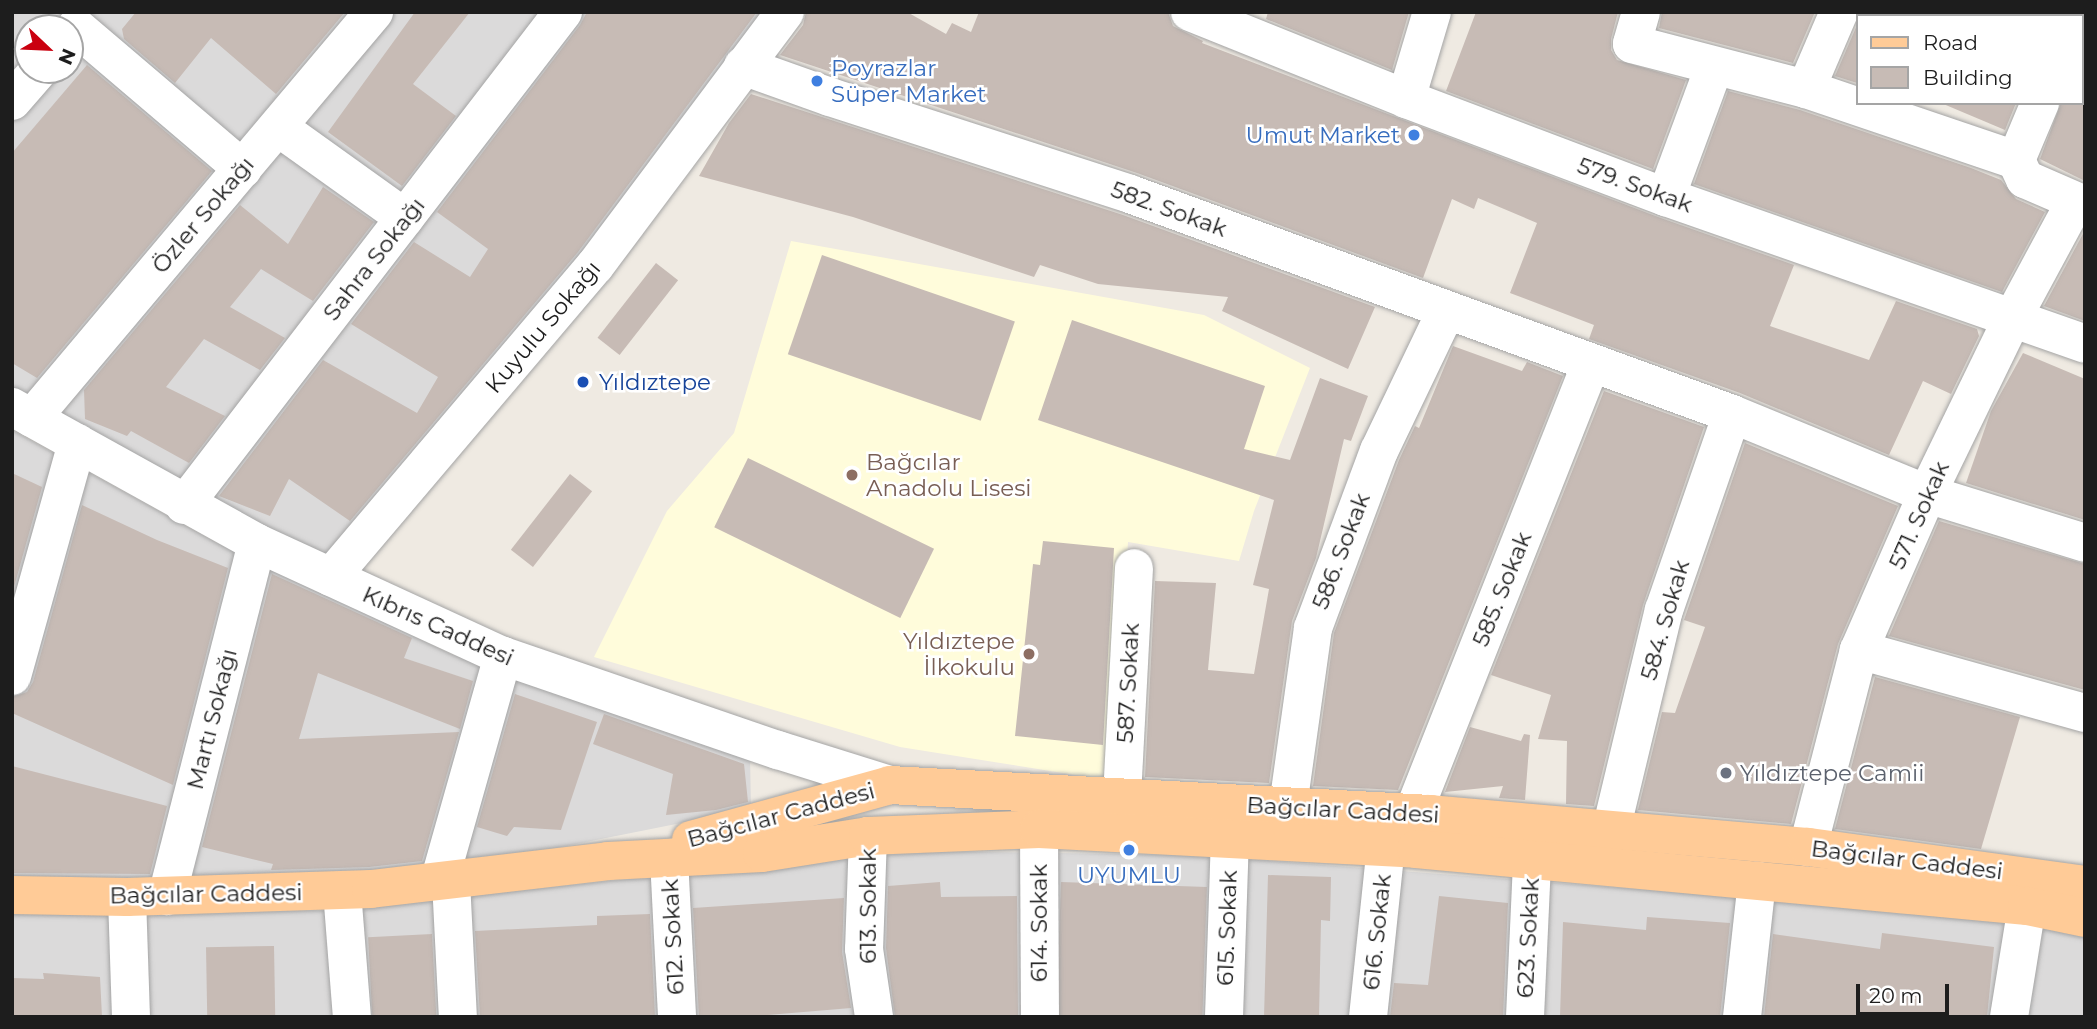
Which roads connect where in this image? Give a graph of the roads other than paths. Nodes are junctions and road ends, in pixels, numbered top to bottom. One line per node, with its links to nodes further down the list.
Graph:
1 (374, 12): 17 (street, Özler Sokağı)
2 (563, 12): 22 (street, Sahra Sokağı)
3 (785, 12): 10 (street, Kuyulu Sokağı)
4 (1190, 12): 8 (street, 579. Sokak)
5 (1432, 12): 14 (street)
6 (1641, 12): 11 (street)
7 (1839, 12): 13 (street)
8 (1234, 21): 14 (street, 579. Sokak)
9 (84, 29): 19 (street)
10 (743, 66): 23 (street, 582. Sokak); 35 (street, Kuyulu Sokağı)
11 (1714, 67): 13 (street); 20 (street)
12 (27, 84): 15 (street)
13 (1806, 89): 18 (street)
14 (1406, 99): 20 (street, 579. Sokak)
15 (12, 102)
16 (2039, 105): 18 (street)
17 (278, 127): 19 (street, Özler Sokağı); 22 (street)
18 (2016, 160): 21 (street)
19 (243, 169): 27 (street, Özler Sokağı)
20 (1666, 197): 24 (street, 579. Sokak)
21 (2080, 204): 24 (street, 571. Sokak)
22 (405, 218): 31 (street, Sahra Sokağı)
23 (1446, 311): 26 (street, 582. Sokak); 42 (street, 586. Sokak)
24 (2012, 319): 25 (street, 579. Sokak); 30 (street, 571. Sokak)
25 (2085, 344)
26 (1591, 364): 28 (street, 582. Sokak); 43 (street, 585. Sokak)
27 (22, 413): 29 (street, Kıbrıs Caddesi)
28 (1732, 414): 30 (street, 582. Sokak); 45 (street, 584. Sokak)
29 (77, 443): 31 (street, Kıbrıs Caddesi); 38 (street)
30 (1927, 494): 33 (street, 582. Sokak); 36 (street, 571. Sokak)
31 (184, 505): 32 (street, Kıbrıs Caddesi)
32 (257, 543): 35 (street, Kıbrıs Caddesi); 58 (street, Martı Sokağı)
33 (2085, 543)
34 (1134, 568): 41 (street, 587. Sokak)
35 (331, 578): 37 (street, Kıbrıs Caddesi)
36 (1859, 650): 39 (street); 49 (street, 571. Sokak)
37 (503, 656): 40 (street, Kıbrıs Caddesi); 53 (street)
38 (12, 676)
39 (2085, 713)
40 (890, 785): 41 (main road, Bağcılar Caddesi); 52 (main road, Bağcılar Caddesi)
41 (1122, 797): 42 (main road, Bağcılar Caddesi)
42 (1288, 806): 43 (main road, Bağcılar Caddesi)
43 (1413, 813): 45 (main road, Bağcılar Caddesi)
44 (1039, 830): 46 (main road, Bağcılar Caddesi); 47 (main road, Bağcılar Caddesi); 67 (street, 614. Sokak)
45 (1611, 830): 49 (main road, Bağcılar Caddesi)
46 (868, 836): 50 (main road, Bağcılar Caddesi); 66 (street, 613. Sokak)
47 (1230, 839): 48 (main road, Bağcılar Caddesi); 68 (street, 615. Sokak)
48 (1386, 847): 51 (main road, Bağcılar Caddesi); 69 (street, 616. Sokak)
49 (1808, 847): 55 (main road, Bağcılar Caddesi)
50 (669, 858): 52 (main road, Bağcılar Caddesi); 65 (street, 612. Sokak)
51 (1532, 860): 54 (main road, Bağcılar Caddesi); 70 (street, 623. Sokak)
52 (608, 861): 53 (main road, Bağcılar Caddesi)
53 (445, 881): 56 (main road, Bağcılar Caddesi); 64 (street)
54 (1757, 881): 60 (main road, Bağcılar Caddesi); 71 (street)
55 (2085, 885)
56 (342, 891): 58 (main road, Bağcılar Caddesi); 63 (street)
57 (12, 895): 59 (main road, Bağcılar Caddesi)
58 (167, 896): 59 (main road, Bağcılar Caddesi)
59 (127, 897): 62 (street)
60 (2027, 906): 61 (main road, Bağcılar Caddesi); 72 (street)
61 (2085, 918)
62 (131, 1017)
63 (352, 1017)
64 (458, 1017)
65 (677, 1017)
66 (874, 1017)
67 (1040, 1017)
68 (1224, 1017)
69 (1368, 1017)
70 (1525, 1017)
71 (1742, 1017)
72 (2009, 1017)

